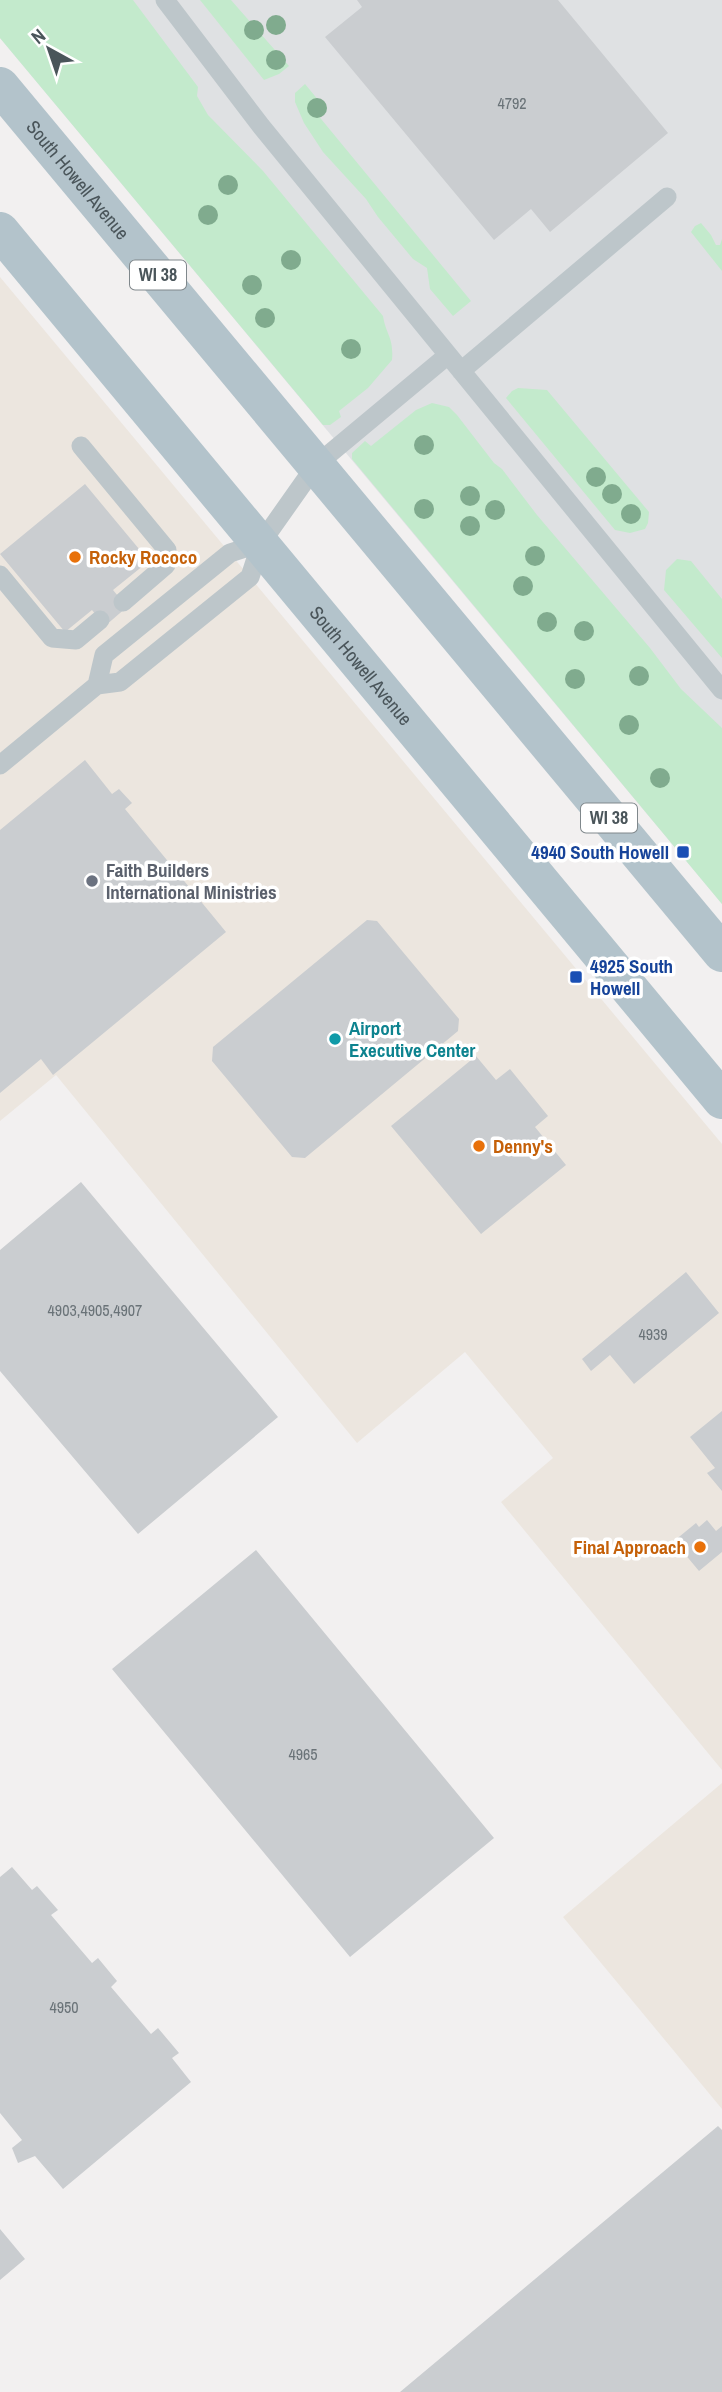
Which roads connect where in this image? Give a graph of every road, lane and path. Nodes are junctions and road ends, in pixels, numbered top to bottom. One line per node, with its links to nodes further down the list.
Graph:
1 (165, 0): 5 (lane)
2 (0, 86): 8 (main road, South Howell Avenue / WI 38)
3 (667, 197): 6 (lane)
4 (0, 231): 9 (main road, South Howell Avenue)
5 (448, 355): 6 (lane); 8 (lane)
6 (461, 371): 14 (lane)
7 (81, 446): 11 (lane)
8 (316, 465): 9 (lane); 16 (main road, South Howell Avenue / WI 38)
9 (261, 543): 13 (lane); 13 (lane); 17 (main road, South Howell Avenue)
10 (0, 575): 12 (lane)
11 (123, 601)
12 (100, 620)
13 (97, 685): 15 (lane)
14 (722, 690)
15 (0, 765)
16 (722, 953)
17 (722, 1100)

